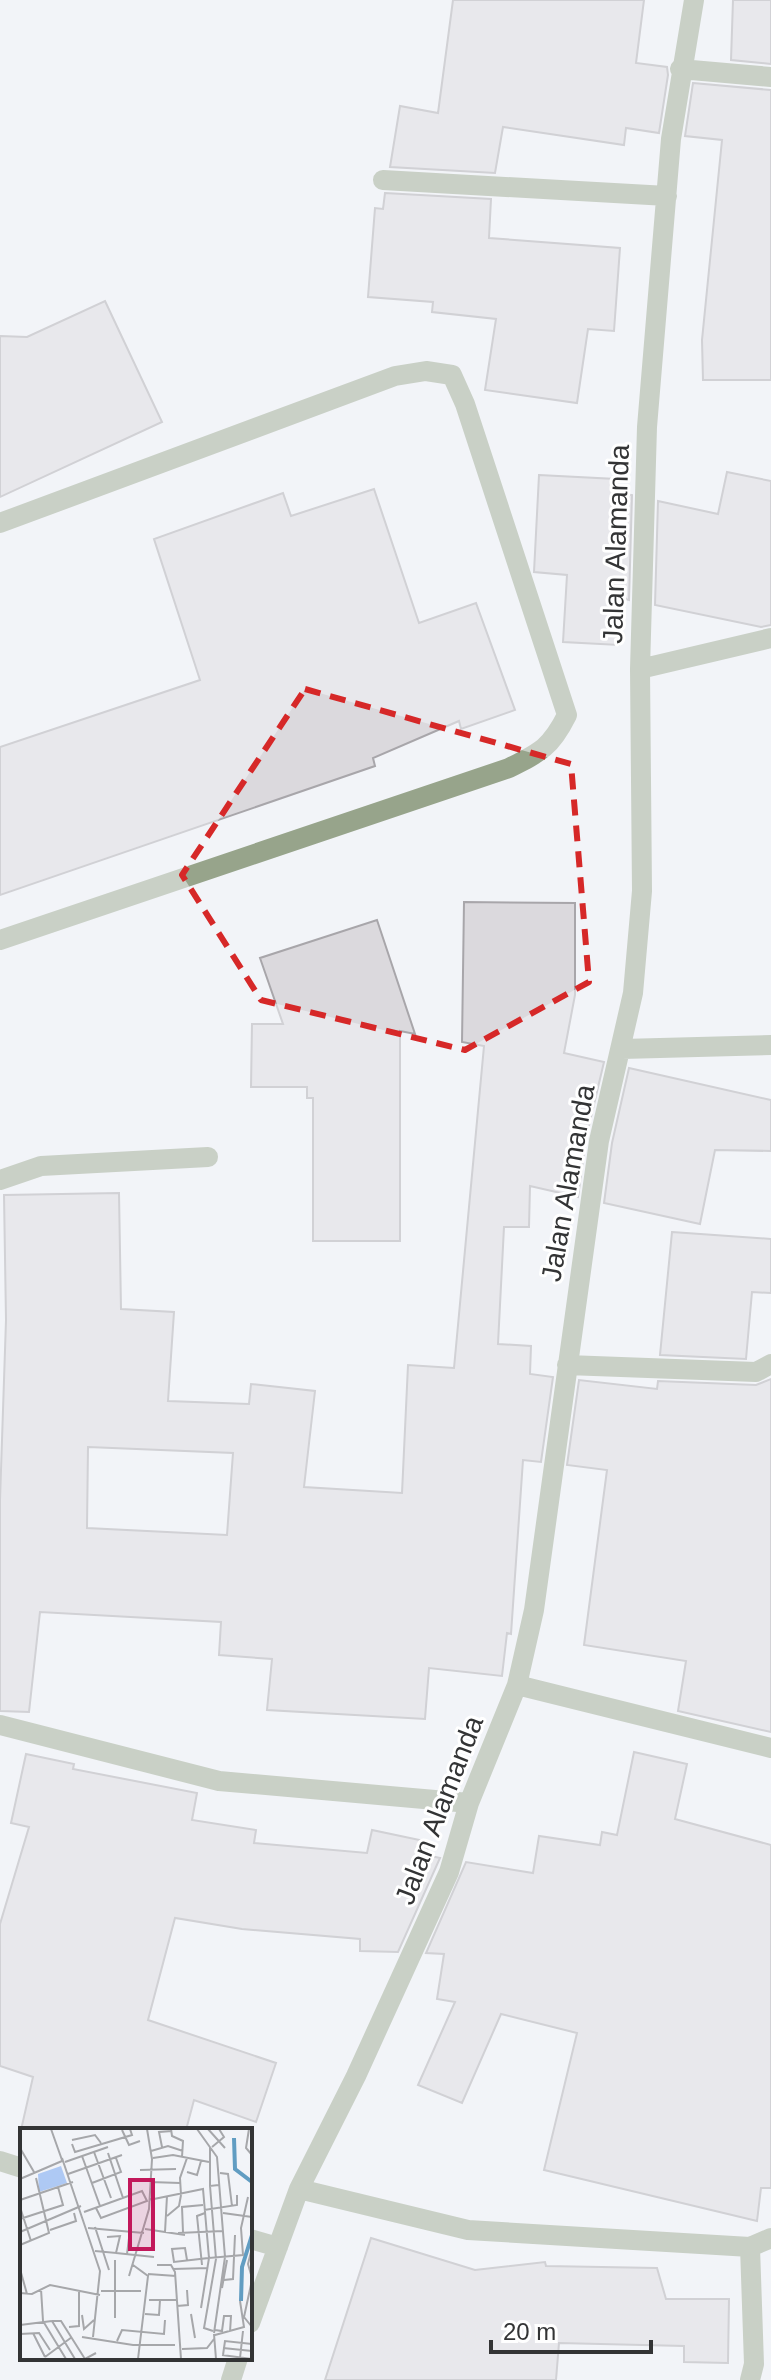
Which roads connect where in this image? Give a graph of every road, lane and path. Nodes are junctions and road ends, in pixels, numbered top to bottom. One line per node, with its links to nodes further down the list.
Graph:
1 (694, 0): 2 (street, Jalan Alamanda)
2 (680, 69): 3 (street); 5 (street, Jalan Alamanda)
3 (771, 77)
4 (383, 180): 5 (street)
5 (667, 196): 8 (street, Jalan Alamanda)
6 (0, 523): 9 (street)
7 (771, 638): 8 (street)
8 (640, 669): 11 (street, Jalan Alamanda)
9 (0, 940)
10 (771, 1045): 11 (street)
11 (622, 1049): 15 (street, Jalan Alamanda)
12 (208, 1157): 13 (street)
13 (0, 1180)
14 (771, 1364): 15 (street)
15 (567, 1365): 16 (street, Jalan Alamanda)
16 (517, 1685): 18 (street); 19 (street, Jalan Alamanda)
17 (0, 1725): 19 (street)
18 (771, 1748)
19 (469, 1803): 22 (street, Jalan Alamanda)
20 (0, 2161): 21 (street)
21 (20, 2167)
22 (299, 2189): 25 (street, Jalan Alamanda); 26 (street)
23 (771, 2238): 26 (street)
24 (252, 2240): 25 (street)
25 (278, 2247): 27 (street, Jalan Alamanda)
26 (750, 2247): 30 (street)
27 (252, 2318)
28 (237, 2360): 29 (street)
29 (231, 2380)
30 (750, 2380)

